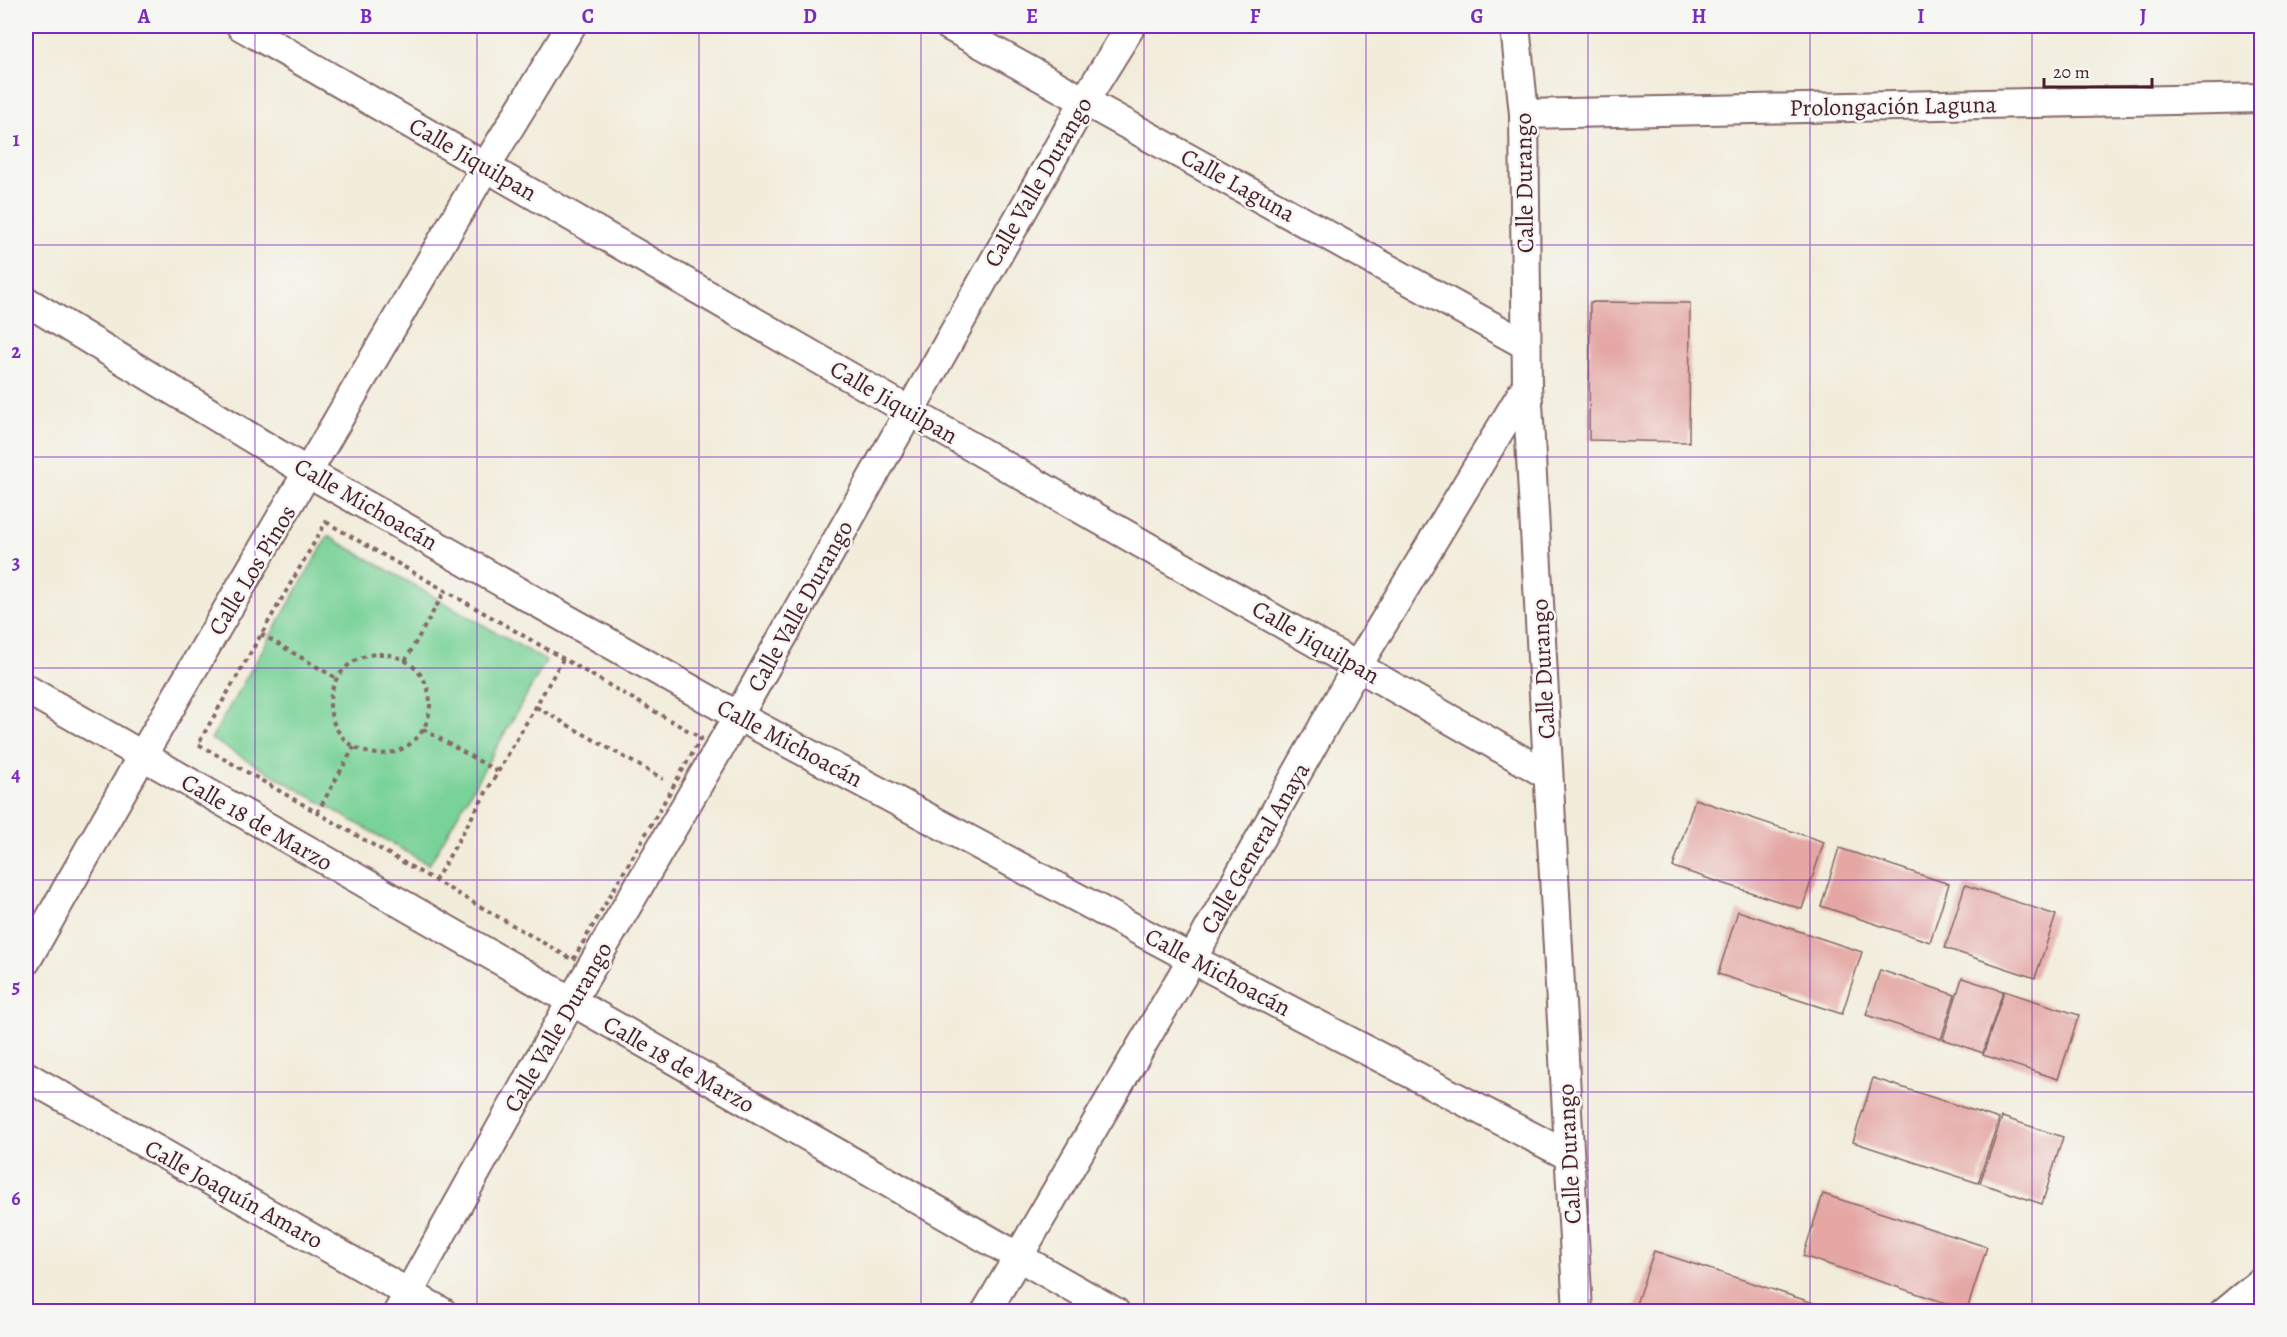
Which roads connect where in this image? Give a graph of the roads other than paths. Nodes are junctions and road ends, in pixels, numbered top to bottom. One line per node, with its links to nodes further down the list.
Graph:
1 (241, 26): 9 (street, Calle Jiquilpan)
2 (571, 26): 9 (street, Calle Los Pinos)
3 (949, 26): 7 (street, Calle Laguna)
4 (1131, 26): 7 (street, Calle Valle Durango)
5 (1515, 26): 8 (street, Calle Durango)
6 (2262, 98): 8 (street, Prolongación Laguna)
7 (1085, 100): 11 (street, Calle Laguna); 13 (street, Calle Valle Durango)
8 (1524, 114): 11 (street, Calle Durango)
9 (486, 166): 13 (street, Calle Jiquilpan); 14 (street, Calle Los Pinos)
10 (26, 301): 14 (street, Calle Michoacán)
11 (1526, 345): 12 (street, Calle Durango)
12 (1527, 385): 15 (street, Calle General Anaya); 19 (street, Calle Durango)
13 (909, 411): 15 (street, Calle Jiquilpan); 17 (street, Calle Valle Durango)
14 (309, 472): 17 (street, Calle Michoacán); 18 (street, Calle Los Pinos)
15 (1358, 665): 19 (street, Calle Jiquilpan); 20 (street, Calle General Anaya)
16 (26, 689): 18 (street, Calle 18 de Marzo)
17 (738, 716): 20 (street, Calle Michoacán); 22 (street, Calle Valle Durango)
18 (142, 756): 21 (street, Calle Los Pinos); 22 (street, Calle 18 de Marzo)
19 (1548, 775): 24 (street, Calle Durango)
20 (1192, 959): 24 (street, Calle Michoacán); 25 (street, Calle General Anaya)
21 (26, 961)
22 (571, 1002): 25 (street, Calle 18 de Marzo); 27 (street, Calle Valle Durango)
23 (26, 1076): 27 (street, Calle Joaquín Amaro)
24 (1569, 1156): 28 (street, Calle Durango)
25 (1017, 1256): 30 (street, Calle General Anaya); 31 (street, Calle 18 de Marzo)
26 (2262, 1281): 32 (street)
27 (403, 1302): 29 (street, Calle Joaquín Amaro)
28 (1573, 1305)
29 (442, 1311)
30 (986, 1311)
31 (1115, 1311)
32 (2224, 1311)

